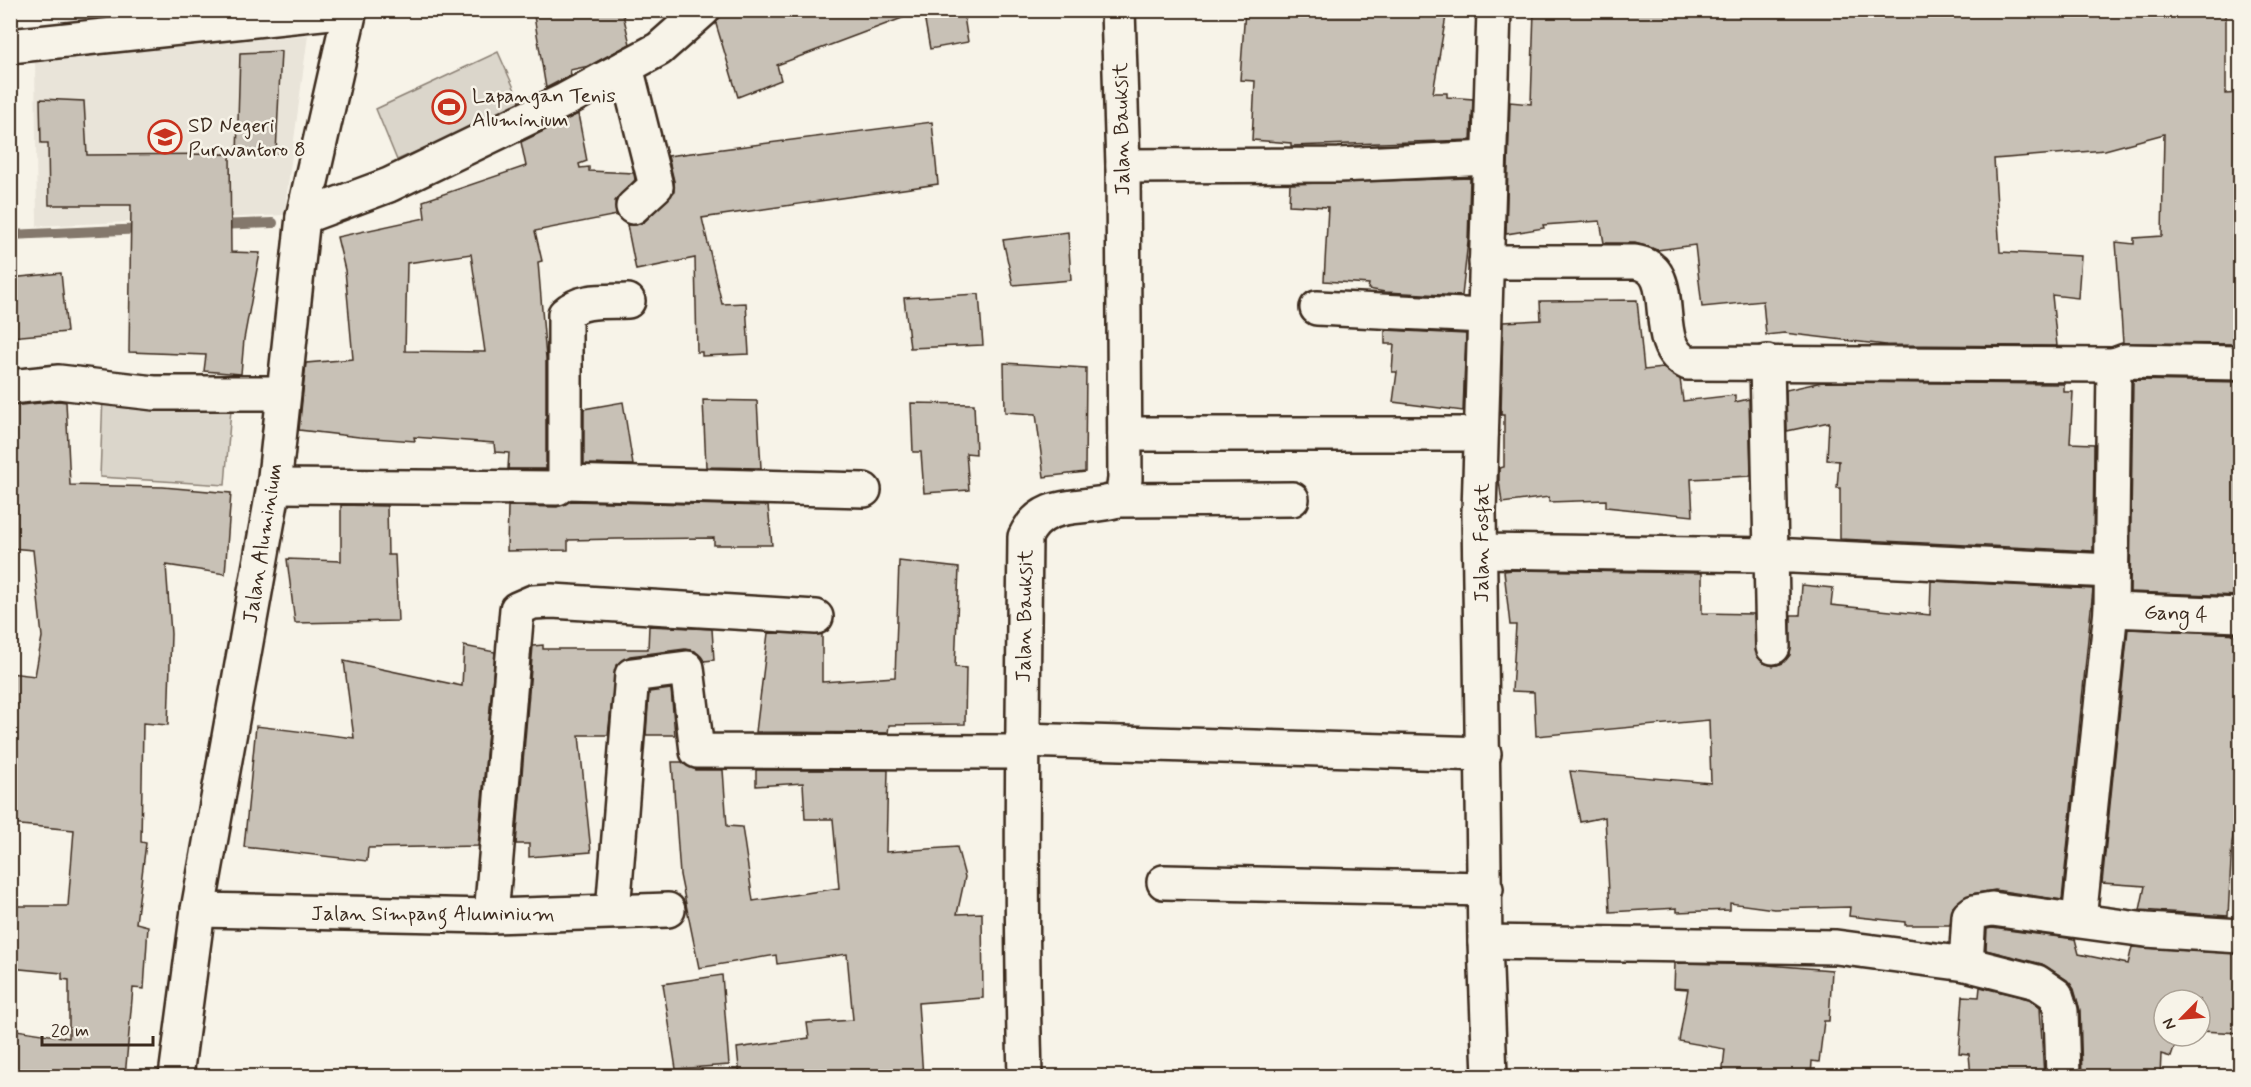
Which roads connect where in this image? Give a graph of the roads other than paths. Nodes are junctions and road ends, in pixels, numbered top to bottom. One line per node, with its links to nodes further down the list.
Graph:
1 (703, 10): 6 (street)
2 (1118, 10): 8 (street, Jalan Bauksit)
3 (1494, 10): 7 (street, Jalan Fosfat)
4 (350, 11): 5 (street); 10 (street, Jalan Aluminium)
5 (10, 46)
6 (626, 67): 9 (street); 10 (street)
7 (1489, 158): 8 (street); 11 (street, Jalan Fosfat)
8 (1123, 166): 20 (street, Jalan Bauksit)
9 (633, 207)
10 (303, 217): 19 (street, Jalan Aluminium)
11 (1486, 262): 14 (street, Jalan Fosfat); 15 (street)
12 (628, 301): 22 (street)
13 (1317, 309): 14 (street)
14 (1484, 316): 21 (street, Jalan Fosfat)
15 (1767, 362): 17 (street); 28 (street)
16 (2241, 363): 17 (street)
17 (2114, 366): 29 (street)
18 (10, 387): 19 (street)
19 (282, 393): 23 (street, Jalan Aluminium)
20 (1125, 434): 21 (street); 25 (street, Jalan Bauksit)
21 (1481, 434): 27 (street, Jalan Fosfat)
22 (566, 482): 23 (street); 24 (street)
23 (274, 486): 38 (street, Jalan Aluminium)
24 (864, 490)
25 (1118, 500): 26 (street); 34 (street, Jalan Bauksit)
26 (1292, 500)
27 (1480, 551): 28 (street); 35 (street, Jalan Fosfat)
28 (1771, 555): 29 (street); 33 (street)
29 (2112, 571): 30 (street)
30 (2111, 610): 31 (street, Gang 4); 42 (street)
31 (2241, 615)
32 (816, 617): 41 (street)
33 (1773, 647)
34 (1022, 746): 35 (street); 40 (street); 47 (street, Jalan Bauksit)
35 (1484, 754): 37 (street, Jalan Fosfat)
36 (1164, 882): 37 (street)
37 (1486, 889): 44 (street, Jalan Fosfat)
38 (198, 910): 41 (street, Jalan Simpang Aluminium); 46 (street, Jalan Aluminium)
39 (668, 910): 40 (street, Jalan Simpang Aluminium)
40 (613, 911): 41 (street, Jalan Simpang Aluminium)
41 (491, 916)
42 (2079, 920): 43 (street); 45 (street)
43 (2241, 936)
44 (1485, 942): 45 (street); 48 (street, Jalan Fosfat)
45 (1966, 964): 49 (street)
46 (176, 1077)
47 (1025, 1077)
48 (1490, 1077)
49 (2063, 1077)

